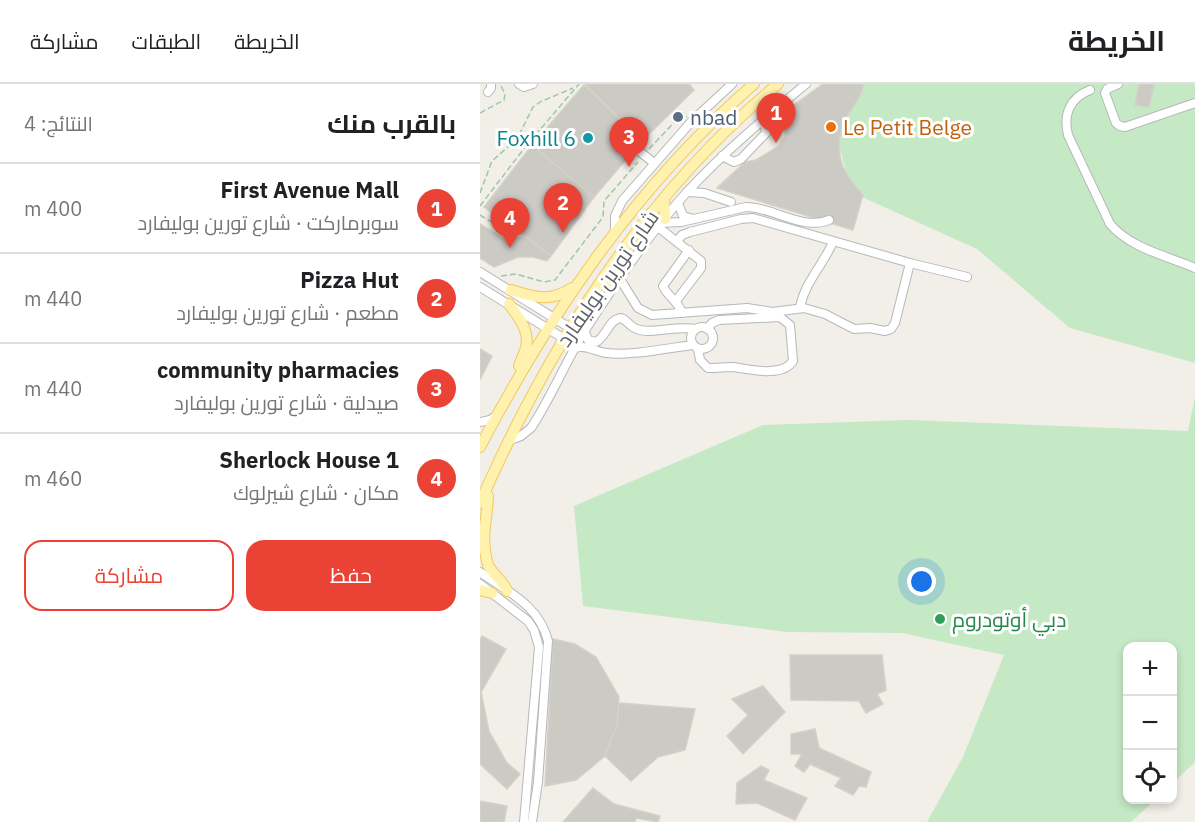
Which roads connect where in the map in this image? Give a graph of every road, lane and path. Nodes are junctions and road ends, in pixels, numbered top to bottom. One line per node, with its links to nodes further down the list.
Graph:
1 (500, 84): 13 (path)
2 (519, 84): 3 (street)
3 (533, 84)
4 (579, 84): 10 (path)
5 (732, 84): 15 (street)
6 (754, 84): 21 (main road, شارع تورين بوليفارد)
7 (778, 84): 26 (main road, شارع تورين بوليفارد)
8 (806, 84): 14 (street)
9 (1118, 84): 12 (street)
10 (575, 88): 16 (path); 17 (path)
11 (1090, 90): 42 (street)
12 (1195, 103)
13 (480, 113)
14 (764, 119): 19 (street); 19 (street)
15 (692, 122): 18 (path); 20 (street)
16 (517, 139): 17 (path); 24 (path)
17 (526, 146): 29 (path)
18 (642, 152): 20 (street); 46 (path)
19 (722, 156): 22 (street)
20 (654, 163): 36 (street)
21 (668, 166): 30 (main road); 36 (main road, شارع تورين بوليفارد)
22 (701, 178): 23 (street); 25 (street)
23 (687, 192): 25 (street); 28 (street)
24 (480, 193)
25 (704, 193): 27 (street)
26 (664, 198): 30 (main road, شارع تورين بوليفارد); 35 (main road)
27 (731, 202)
28 (678, 203): 32 (street); 35 (street)
29 (480, 206)
30 (653, 211): 47 (main road, شارع تورين بوليفارد)
31 (480, 215): 34 (path)
32 (694, 219): 33 (street); 35 (street)
33 (830, 220)
34 (493, 223)
35 (661, 223): 37 (street); 45 (street)
36 (615, 232): 48 (main road, شارع تورين بوليفارد)
37 (677, 241): 38 (street); 39 (street)
38 (833, 242): 40 (street); 53 (street)
39 (689, 250): 51 (street); 51 (street)
40 (910, 263): 44 (street); 53 (street)
41 (480, 267): 46 (street)
42 (1195, 268)
43 (480, 272): 46 (street)
44 (967, 277)
45 (620, 279): 47 (main road); 54 (street); 60 (street)
46 (494, 281): 50 (street)
47 (600, 284): 56 (main road, شارع تورين بوليفارد)
48 (575, 286): 50 (main road); 55 (main road, شارع تورين بوليفارد)
49 (480, 287): 52 (street)
50 (511, 290): 55 (street)
51 (676, 301): 54 (street)
52 (509, 304): 57 (street); 65 (main road)
53 (800, 308): 54 (street)
54 (682, 313)
55 (554, 318): 56 (street); 57 (main road, شارع تورين بوليفارد)
56 (570, 328): 61 (main road, شارع تورين بوليفارد)
57 (548, 329): 61 (street); 65 (main road, شارع تورين بوليفارد)
58 (695, 329): 59 (street); 62 (street); 63 (street)
59 (707, 329): 63 (street); 63 (street)
60 (585, 332): 62 (street); 64 (street)
61 (563, 338): 68 (main road, شارع تورين بوليفارد)
62 (595, 346): 63 (street); 64 (street)
63 (695, 347)
64 (575, 348): 68 (street)
65 (520, 374): 66 (main road, شارع تورين بوليفارد)
66 (496, 416): 67 (street); 69 (main road, شارع تورين بوليفارد)
67 (480, 422)
68 (508, 441): 70 (main road, شارع تورين بوليفارد)
69 (480, 447)
70 (486, 489): 71 (main road, شارع تورين بوليفارد); 75 (main road)
71 (480, 503)
72 (480, 572): 75 (street)
73 (480, 584): 76 (street)
74 (480, 590): 76 (main road)
75 (507, 591): 78 (street)
76 (492, 593): 77 (street)
77 (524, 822)
78 (532, 822)

